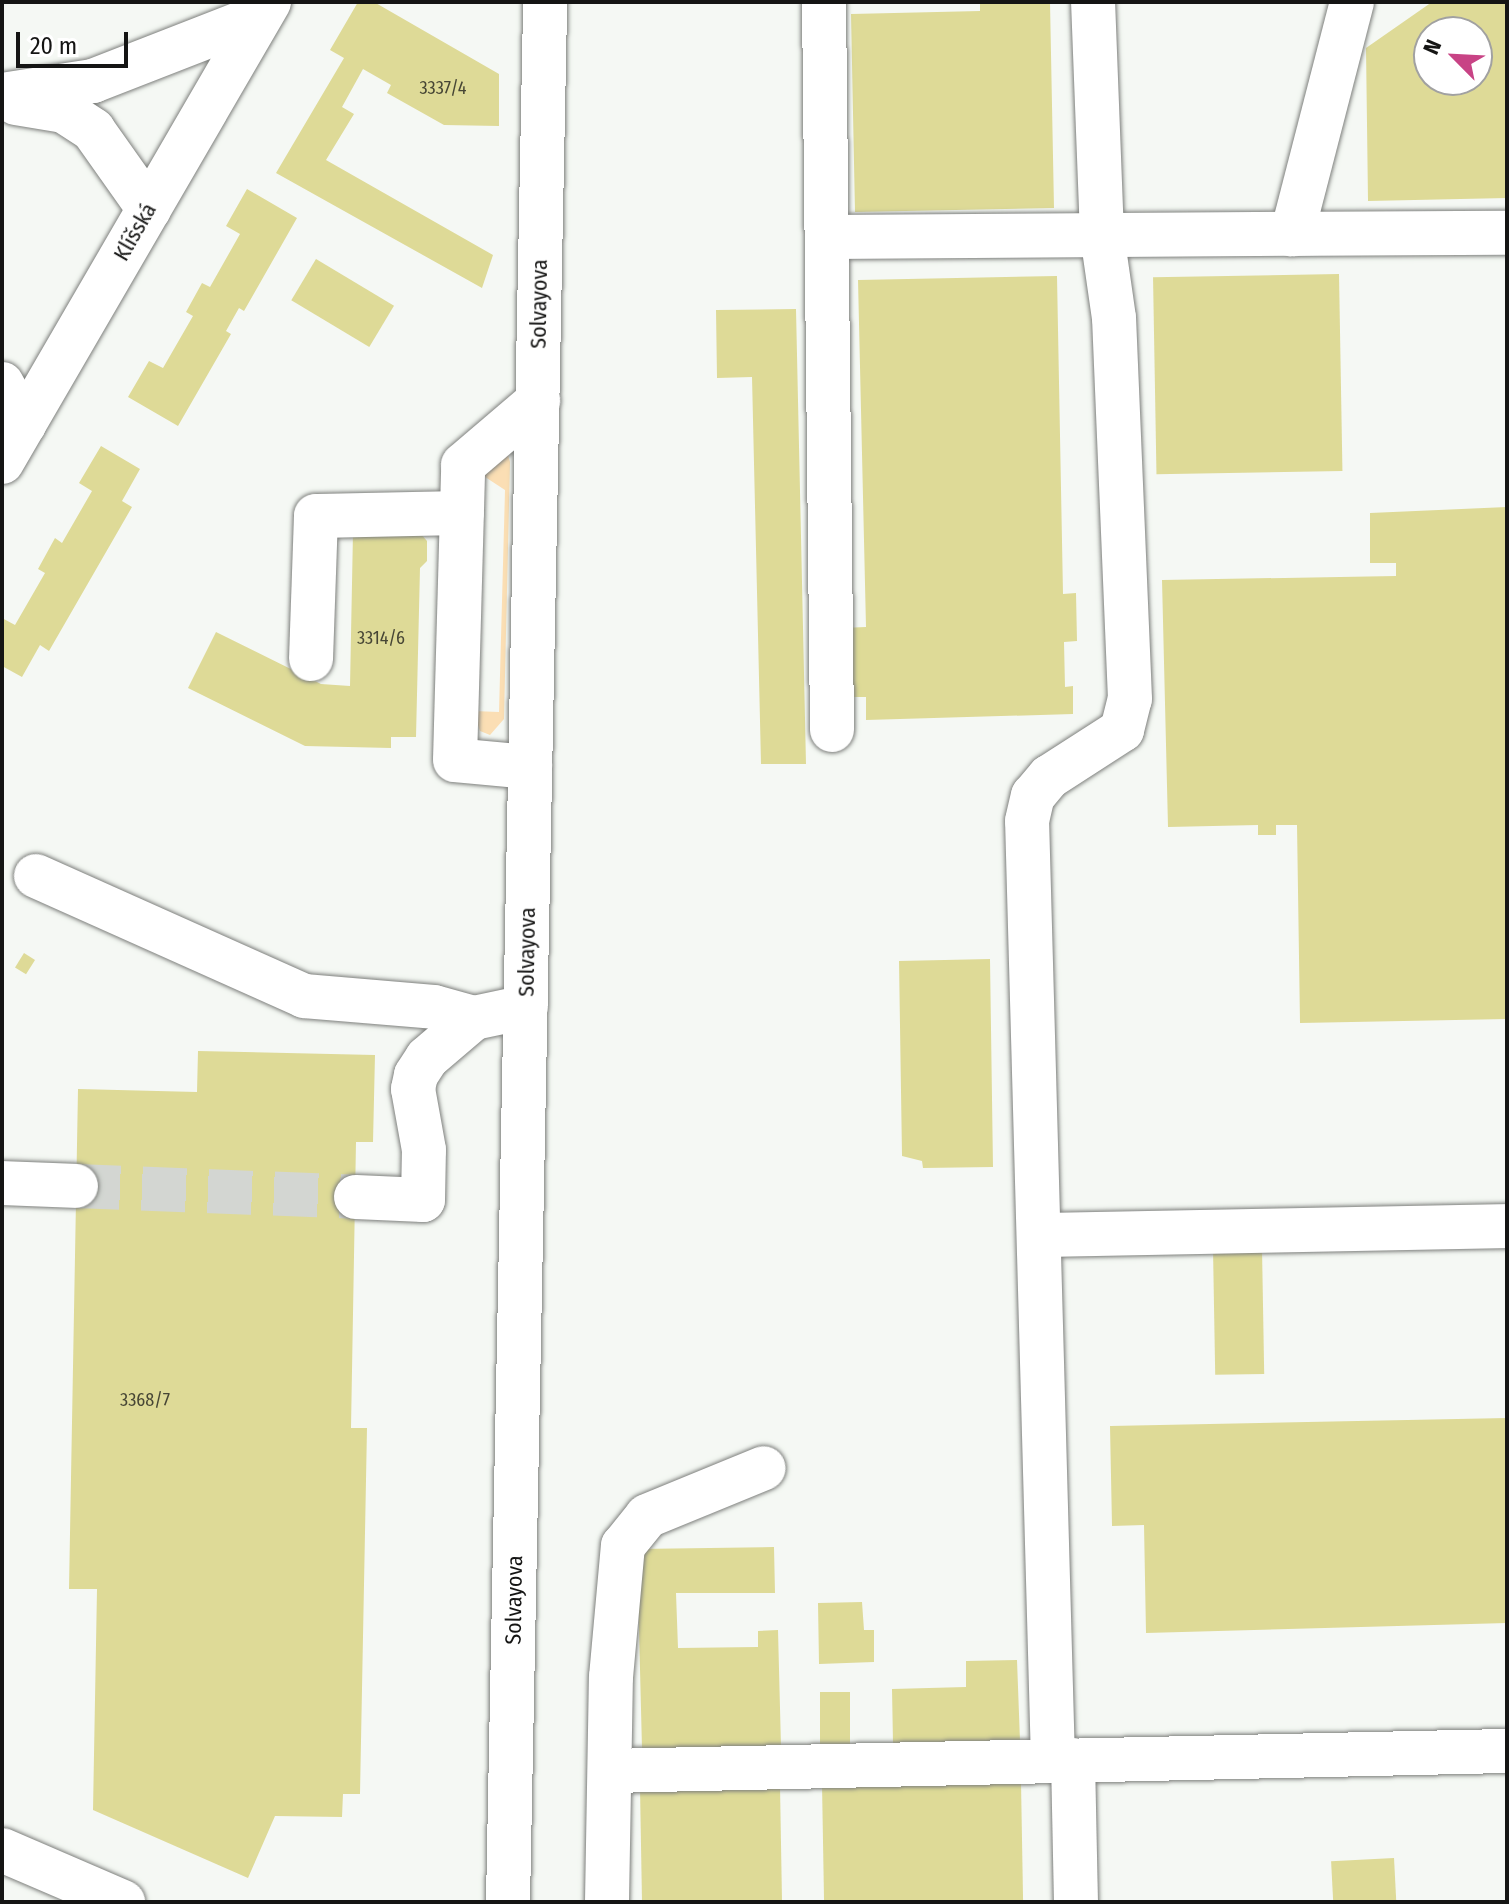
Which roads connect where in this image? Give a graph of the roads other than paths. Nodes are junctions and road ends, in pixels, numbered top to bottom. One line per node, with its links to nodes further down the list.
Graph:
1 (545, 2): 14 (street, Solvayova)
2 (824, 2): 12 (street)
3 (1093, 2): 11 (street)
4 (1352, 2): 10 (street)
5 (264, 9): 6 (street); 8 (street, Klíšská)
6 (2, 95)
7 (2, 102): 8 (street)
8 (149, 209): 15 (street, Klíšská)
9 (1507, 233): 10 (street)
10 (1292, 234): 11 (street)
11 (1102, 235): 12 (street); 28 (street)
12 (830, 237): 19 (street)
13 (2, 384): 15 (street)
14 (538, 401): 17 (street); 20 (street, Solvayova)
15 (24, 424): 16 (street, Klíšská)
16 (2, 462)
17 (462, 513): 18 (street); 20 (street)
18 (311, 659)
19 (832, 730)
20 (530, 767): 22 (street, Solvayova)
21 (36, 876): 23 (street)
22 (526, 1007): 23 (street); 35 (street, Solvayova)
23 (474, 1018): 26 (street)
24 (2, 1183): 25 (street)
25 (76, 1186)
26 (356, 1197)
27 (1507, 1226): 28 (street)
28 (1040, 1235): 31 (street)
29 (764, 1468): 32 (street)
30 (1507, 1751): 31 (street)
31 (1063, 1760): 32 (street); 37 (street)
32 (610, 1771): 36 (street)
33 (2, 1850): 34 (street)
34 (123, 1902)
35 (508, 1902)
36 (607, 1902)
37 (1076, 1902)

